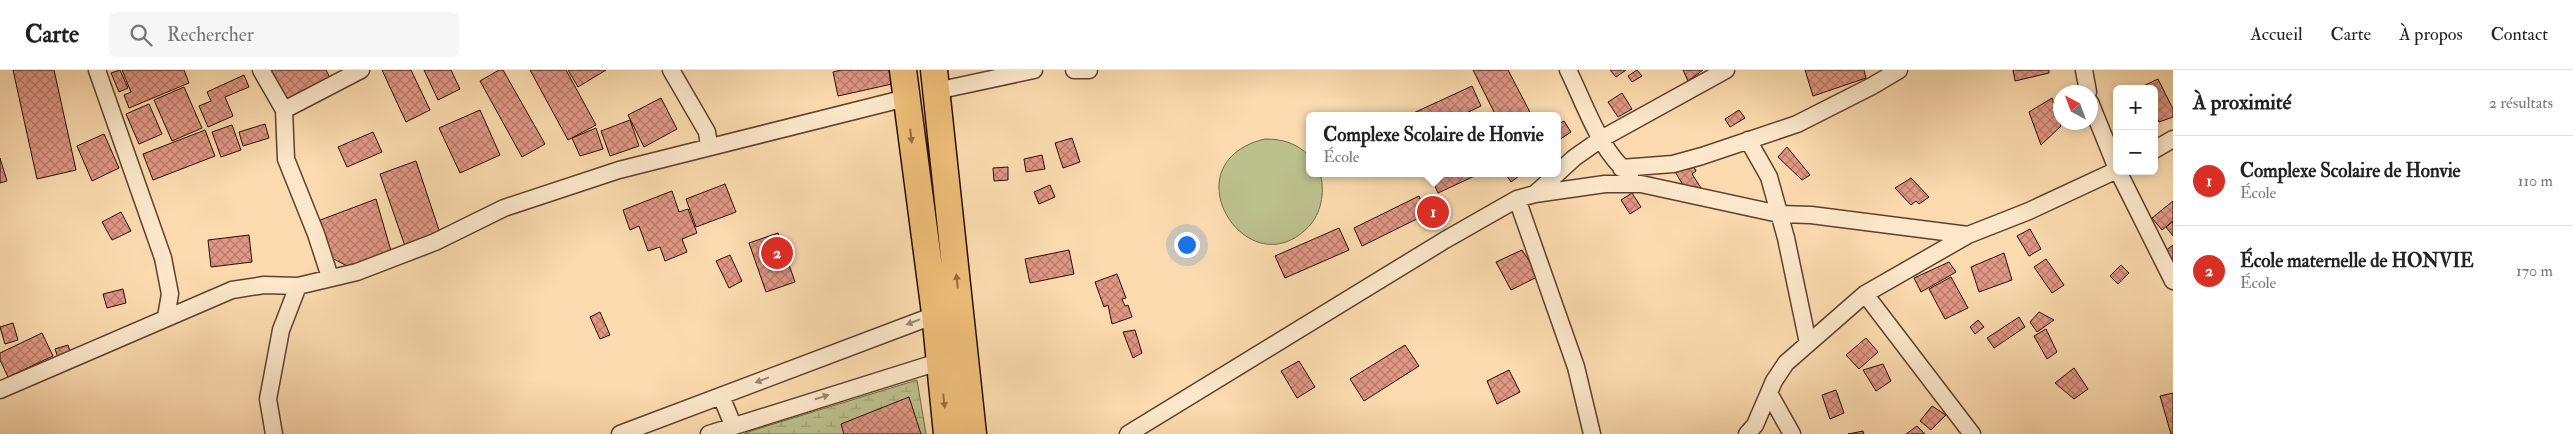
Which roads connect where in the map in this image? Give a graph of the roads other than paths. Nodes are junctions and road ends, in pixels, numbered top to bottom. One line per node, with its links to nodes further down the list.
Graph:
1 (97, 70): 39 (street)
2 (262, 70): 16 (street)
3 (361, 70): 16 (street)
4 (671, 70): 21 (street)
5 (903, 70): 15 (main road)
6 (1034, 70): 13 (street)
7 (1074, 70): 8 (street)
8 (1089, 70)
9 (1568, 70): 18 (street)
10 (1726, 70): 18 (street)
11 (1899, 70): 20 (street)
12 (2084, 70): 14 (street)
13 (935, 81): 38 (main road, one-way to 13)
14 (2087, 85)
15 (906, 98): 21 (street); 38 (main road, one-way to 38)
16 (284, 110): 34 (street)
17 (2098, 122): 23 (street)
18 (1601, 139): 24 (street); 25 (street)
19 (2173, 139): 22 (street)
20 (1748, 140): 24 (street); 32 (street)
21 (709, 146): 34 (street)
22 (2158, 148)
23 (2113, 160)
24 (1621, 168): 29 (street)
25 (1561, 170)
26 (2113, 172): 33 (street)
27 (2120, 175): 35 (street)
28 (1553, 177): 30 (street)
29 (1641, 184): 30 (street); 32 (street)
30 (1535, 194): 31 (street)
31 (1517, 199): 52 (street); 53 (street)
32 (1779, 214): 33 (street); 40 (street)
33 (1968, 235): 37 (street)
34 (330, 277): 36 (street)
35 (2173, 281)
36 (298, 286): 39 (street); 47 (street)
37 (1865, 294): 40 (street); 56 (street)
38 (948, 311): 41 (main road); 42 (main road); 45 (street, one-way to 45)
39 (166, 317): 43 (street)
40 (1808, 343): 44 (street)
41 (966, 355): 42 (street); 51 (main road)
42 (940, 361): 46 (street, one-way to 42); 50 (main road, one-way to 50)
43 (0, 390)
44 (1769, 393): 54 (street); 55 (street)
45 (720, 396): 46 (street); 48 (street)
46 (733, 425): 49 (street)
47 (274, 434)
48 (620, 434)
49 (709, 434)
50 (947, 434)
51 (973, 434)
52 (1128, 434)
53 (1592, 434)
54 (1747, 434)
55 (1792, 434)
56 (1972, 434)

